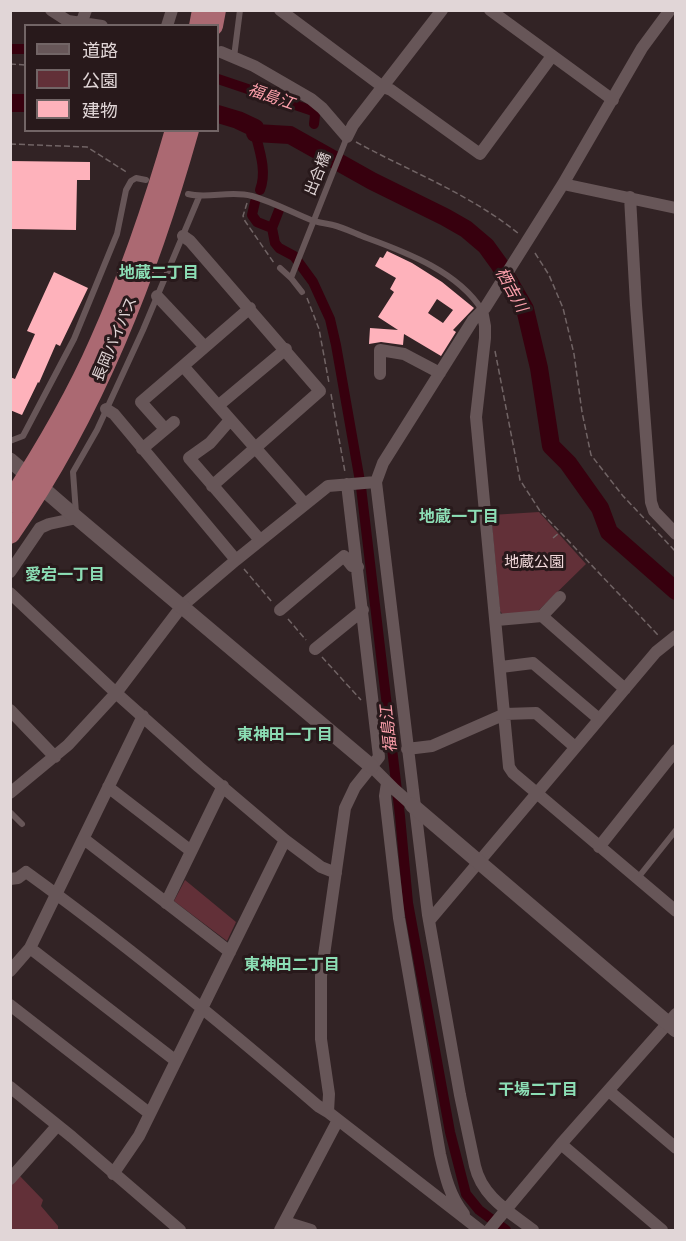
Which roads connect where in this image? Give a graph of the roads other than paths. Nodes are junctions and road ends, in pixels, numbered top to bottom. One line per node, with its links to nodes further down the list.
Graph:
1 (51, 10): 8 (street)
2 (86, 10): 8 (street)
3 (240, 10): 11 (lane)
4 (280, 10): 12 (street)
5 (442, 10): 12 (street)
6 (490, 10): 10 (street)
7 (670, 10): 13 (street)
8 (81, 24)
9 (220, 52): 11 (street)
10 (552, 56): 12 (street); 13 (street)
11 (234, 57): 16 (street)
12 (383, 87): 16 (street)
13 (613, 100): 19 (street)
14 (175, 132): 17 (highway, 長岡バイパス)
15 (188, 132): 17 (highway, 長岡バイパス)
16 (345, 140): 24 (lane, 出合橋)
17 (172, 165): 44 (highway, 長岡バイパス)
18 (146, 180): 40 (lane)
19 (564, 184): 22 (street); 31 (street)
20 (188, 194): 21 (lane)
21 (199, 196): 24 (lane); 25 (lane)
22 (630, 197): 23 (street); 52 (street)
23 (675, 208)
24 (314, 218): 27 (lane, 出合橋); 31 (lane)
25 (183, 237): 29 (lane); 30 (street)
26 (279, 268): 27 (lane)
27 (292, 276): 28 (lane)
28 (302, 292)
29 (157, 296): 32 (street); 38 (lane)
30 (250, 308): 32 (street); 33 (street)
31 (483, 309): 35 (street); 63 (street)
32 (205, 347): 34 (street)
33 (286, 349): 37 (street); 41 (street)
34 (183, 366): 37 (street); 42 (street)
35 (440, 373): 36 (street); 45 (street)
36 (380, 374)
37 (219, 405): 39 (street)
38 (106, 409): 42 (street); 50 (lane)
39 (230, 420): 41 (street); 47 (street)
40 (10, 441)
41 (256, 447): 47 (street); 49 (street)
42 (142, 449): 54 (street)
43 (10, 460): 44 (street)
44 (34, 480): 48 (highway, 長岡バイパス); 50 (street); 51 (highway, 長岡バイパス)
45 (372, 482): 46 (street); 74 (street)
46 (350, 484): 49 (street); 55 (street)
47 (212, 486): 53 (street)
48 (10, 503)
49 (304, 503): 53 (street)
50 (76, 518): 56 (street); 59 (street)
51 (10, 534)
52 (675, 534)
53 (260, 540): 54 (street)
54 (236, 560): 59 (street)
55 (358, 567): 60 (street); 61 (street)
56 (10, 572)
57 (10, 593): 68 (street)
58 (560, 597): 62 (street)
59 (182, 606): 68 (street); 77 (street)
60 (279, 610)
61 (363, 610): 65 (street); 77 (street)
62 (542, 616): 63 (street); 67 (street)
63 (497, 620): 66 (street)
64 (668, 639): 67 (street)
65 (315, 649)
66 (501, 667): 70 (street); 72 (street)
67 (625, 689): 72 (street)
68 (116, 693): 71 (street); 76 (street)
69 (10, 710): 76 (street)
70 (505, 714): 73 (street); 74 (street); 82 (street)
71 (143, 716): 78 (street); 80 (street)
72 (599, 719): 73 (street)
73 (575, 747): 82 (street)
74 (407, 749): 83 (street)
75 (675, 750): 89 (street)
76 (55, 757): 81 (street)
77 (371, 766): 79 (street); 92 (street)
78 (223, 786): 88 (street); 90 (street)
79 (390, 786): 83 (street); 117 (street)
80 (108, 787): 87 (street); 90 (street)
81 (10, 793)
82 (536, 793): 89 (street); 91 (street)
83 (414, 807): 91 (street); 98 (street)
84 (10, 812): 85 (lane)
85 (22, 824)
86 (675, 830): 94 (lane)
87 (84, 839): 95 (street); 96 (street)
88 (285, 840): 92 (street); 100 (street)
89 (599, 847): 94 (street)
90 (191, 851): 96 (street)
91 (478, 863): 98 (street); 104 (street)
92 (336, 873): 109 (street)
93 (10, 879): 95 (street)
94 (638, 879): 97 (street)
95 (56, 893): 99 (street); 103 (street)
96 (166, 903): 100 (street)
97 (675, 911)
98 (429, 921): 115 (street)
99 (30, 948): 101 (street); 105 (street)
100 (230, 952): 103 (street)
101 (10, 971)
102 (10, 1005): 108 (street)
103 (203, 1008): 105 (street); 109 (street)
104 (673, 1023): 107 (street)
105 (176, 1061): 108 (street)
106 (10, 1087): 110 (street)
107 (609, 1091): 111 (street); 112 (street)
108 (149, 1113): 113 (street)
109 (333, 1116): 116 (street); 117 (street)
110 (57, 1126): 113 (street); 114 (street)
111 (561, 1144): 115 (street); 122 (street)
112 (675, 1148)
113 (113, 1174): 118 (street)
114 (10, 1179)
115 (504, 1212): 120 (street); 121 (street)
116 (283, 1226): 119 (street)
117 (477, 1229)
118 (180, 1230)
119 (311, 1230)
120 (489, 1230)
121 (533, 1230)
122 (662, 1230)

